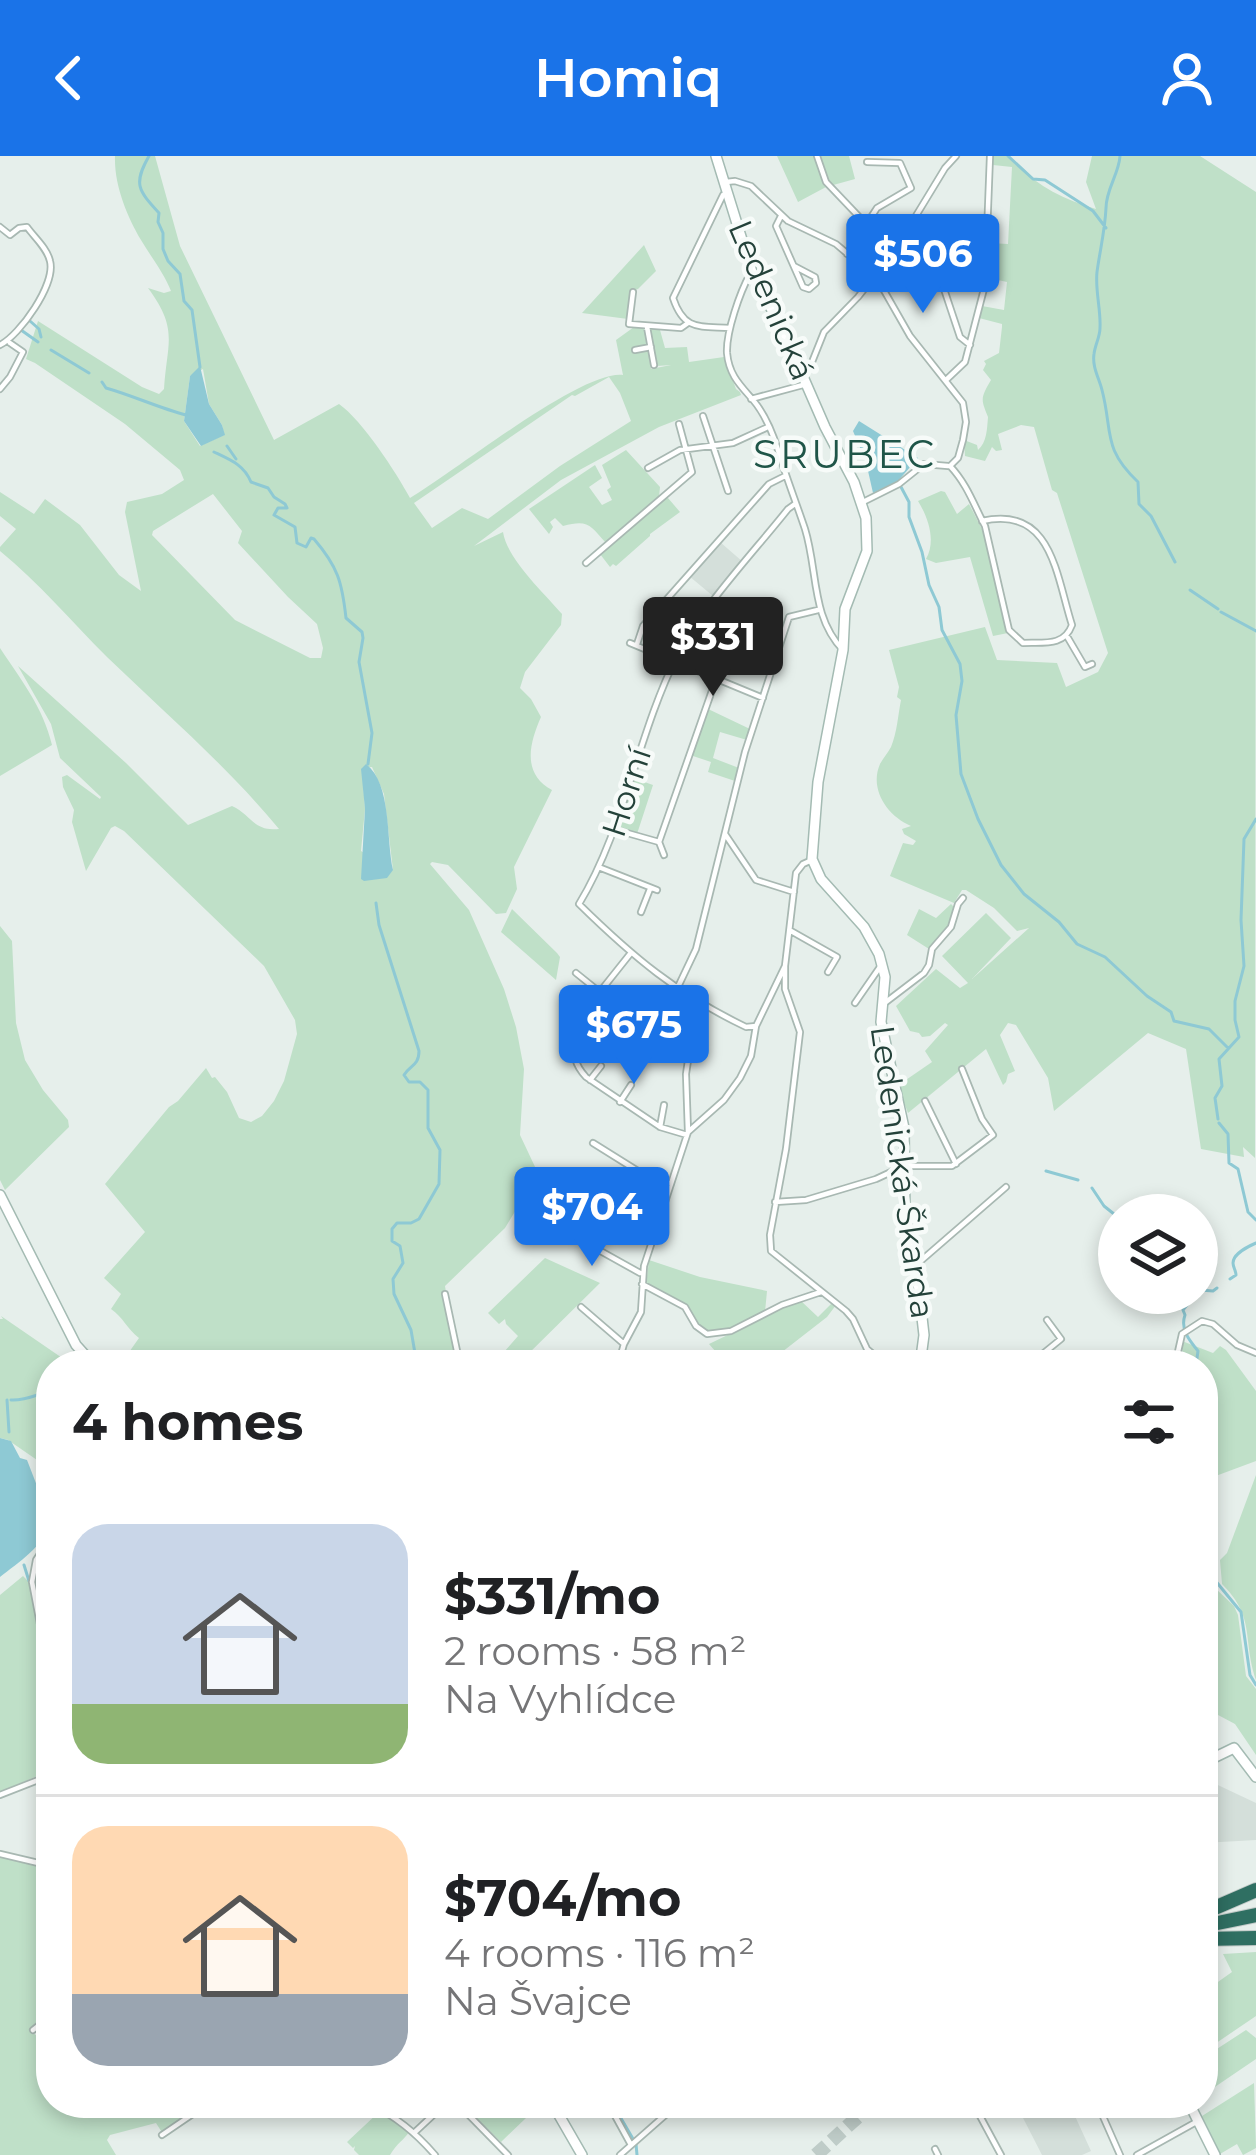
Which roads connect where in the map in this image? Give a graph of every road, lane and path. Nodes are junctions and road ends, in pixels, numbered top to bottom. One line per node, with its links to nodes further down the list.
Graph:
1 (716, 156): 6 (main road, Ledenická)
2 (817, 156): 12 (street)
3 (956, 156): 11 (street)
4 (991, 156): 23 (street)
5 (867, 162): 7 (street)
6 (726, 182): 10 (street); 17 (main road, Ledenická)
7 (910, 188): 9 (street); 12 (street)
8 (723, 195): 19 (street)
9 (914, 197)
10 (781, 216): 14 (street); 15 (street)
11 (914, 219): 16 (street); 23 (street)
12 (866, 224): 14 (street)
13 (0, 227): 22 (street)
14 (847, 254): 16 (street)
15 (794, 266)
16 (877, 271): 27 (street); 28 (street)
17 (752, 272): 21 (street); 27 (main road, Ledenická)
18 (633, 292): 20 (street)
19 (688, 322): 20 (street); 21 (street)
20 (647, 327): 24 (street)
21 (730, 328): 30 (street)
22 (4, 343): 29 (street)
23 (970, 345): 28 (street)
24 (651, 347): 25 (street); 26 (street)
25 (634, 350)
26 (654, 365)
27 (806, 375): 30 (street); 40 (main road, Ledenická)
28 (946, 380): 36 (street)
29 (0, 389)
30 (752, 399): 33 (street)
31 (704, 416): 34 (street)
32 (679, 424): 35 (street)
33 (768, 427): 34 (street); 38 (street)
34 (712, 445): 35 (street); 39 (street)
35 (686, 449): 37 (street); 43 (street)
36 (950, 466): 40 (street); 42 (street)
37 (648, 468)
38 (785, 476): 41 (street); 48 (street)
39 (728, 491)
40 (863, 502): 47 (main road, Ledenická)
41 (795, 504): 44 (street); 48 (street, Horní)
42 (982, 521): 46 (street); 46 (street)
43 (586, 563)
44 (818, 610): 47 (street); 51 (street)
45 (727, 632): 50 (street)
46 (1066, 636): 49 (street)
47 (843, 650): 56 (main road, Ledenická)
48 (675, 660): 50 (street); 52 (street, Horní)
49 (1092, 664)
50 (716, 678): 51 (street); 54 (street)
51 (763, 698): 53 (street)
52 (614, 829): 54 (street); 57 (street, Horní)
53 (725, 834): 58 (street); 67 (street)
54 (659, 842): 55 (street)
55 (664, 855)
56 (812, 859): 58 (street); 63 (main road)
57 (600, 868): 60 (street); 62 (street, Horní)
58 (794, 892): 61 (street)
59 (963, 898): 70 (street)
60 (641, 912)
61 (791, 931): 64 (street); 65 (street)
62 (631, 954): 67 (street); 68 (street)
63 (882, 964): 69 (street); 70 (main road, Ledenická-Škarda)
64 (785, 966): 71 (street); 89 (street)
65 (828, 972)
66 (576, 973): 68 (street)
67 (680, 991): 71 (street); 82 (street)
68 (597, 996): 72 (street)
69 (854, 1003)
70 (881, 1006): 85 (main road, Ledenická-Škarda)
71 (756, 1026): 82 (street)
72 (648, 1031)
73 (575, 1037): 76 (street)
74 (601, 1066): 76 (street)
75 (961, 1074): 84 (street)
76 (590, 1080): 79 (street)
77 (631, 1085): 79 (street)
78 (925, 1101): 84 (street)
79 (620, 1102): 81 (street)
80 (664, 1105): 81 (street)
81 (660, 1127): 82 (street)
82 (687, 1134): 86 (street)
83 (593, 1143): 86 (street)
84 (956, 1164): 85 (street)
85 (904, 1166): 89 (street); 91 (main road, Ledenická-Škarda)
86 (671, 1184): 92 (street)
87 (1006, 1187): 91 (street)
88 (1, 1196): 99 (main road)
89 (775, 1202): 94 (street)
90 (561, 1229): 92 (street)
91 (916, 1265): 103 (main road, Ledenická-Škarda)
92 (642, 1274): 93 (street)
93 (642, 1284): 94 (street); 98 (street)
94 (821, 1292): 102 (street)
95 (446, 1294): 100 (street)
96 (581, 1307): 98 (street)
97 (1047, 1320): 104 (street)
98 (624, 1344): 101 (street)
99 (80, 1350)
100 (457, 1350)
101 (622, 1350)
102 (868, 1350)
103 (922, 1350)
104 (1047, 1350)
105 (1177, 1350): 106 (street)
106 (1256, 1353)
107 (36, 1560): 108 (street)
108 (36, 1603)
109 (1218, 1756): 110 (main road)
110 (1256, 1778)
111 (36, 1781): 112 (street)
112 (0, 1795)
113 (2, 1854): 114 (street)
114 (36, 1862)
115 (1256, 1890): 117 (highway)
116 (1256, 1911): 118 (highway)
117 (1218, 1912)
118 (1218, 1917)
119 (1256, 1938): 120 (highway)
120 (1218, 1939)
121 (36, 2028): 122 (street)
122 (33, 2030)
123 (187, 2118): 135 (street)
124 (396, 2118): 134 (street)
125 (430, 2118): 134 (street)
126 (472, 2118): 139 (street)
127 (560, 2118): 137 (main road)
128 (617, 2118): 136 (street)
129 (660, 2118): 136 (street)
130 (981, 2118): 141 (street)
131 (1103, 2118): 142 (street)
132 (1197, 2118): 133 (main road)
133 (1198, 2121): 143 (street); 144 (main road)
134 (415, 2132): 138 (street)
135 (162, 2135)
136 (632, 2144): 140 (street)
137 (579, 2154)
138 (436, 2155)
139 (508, 2155)
140 (620, 2155)
141 (1001, 2155)
142 (1120, 2155)
143 (1137, 2155)
144 (1215, 2155)

